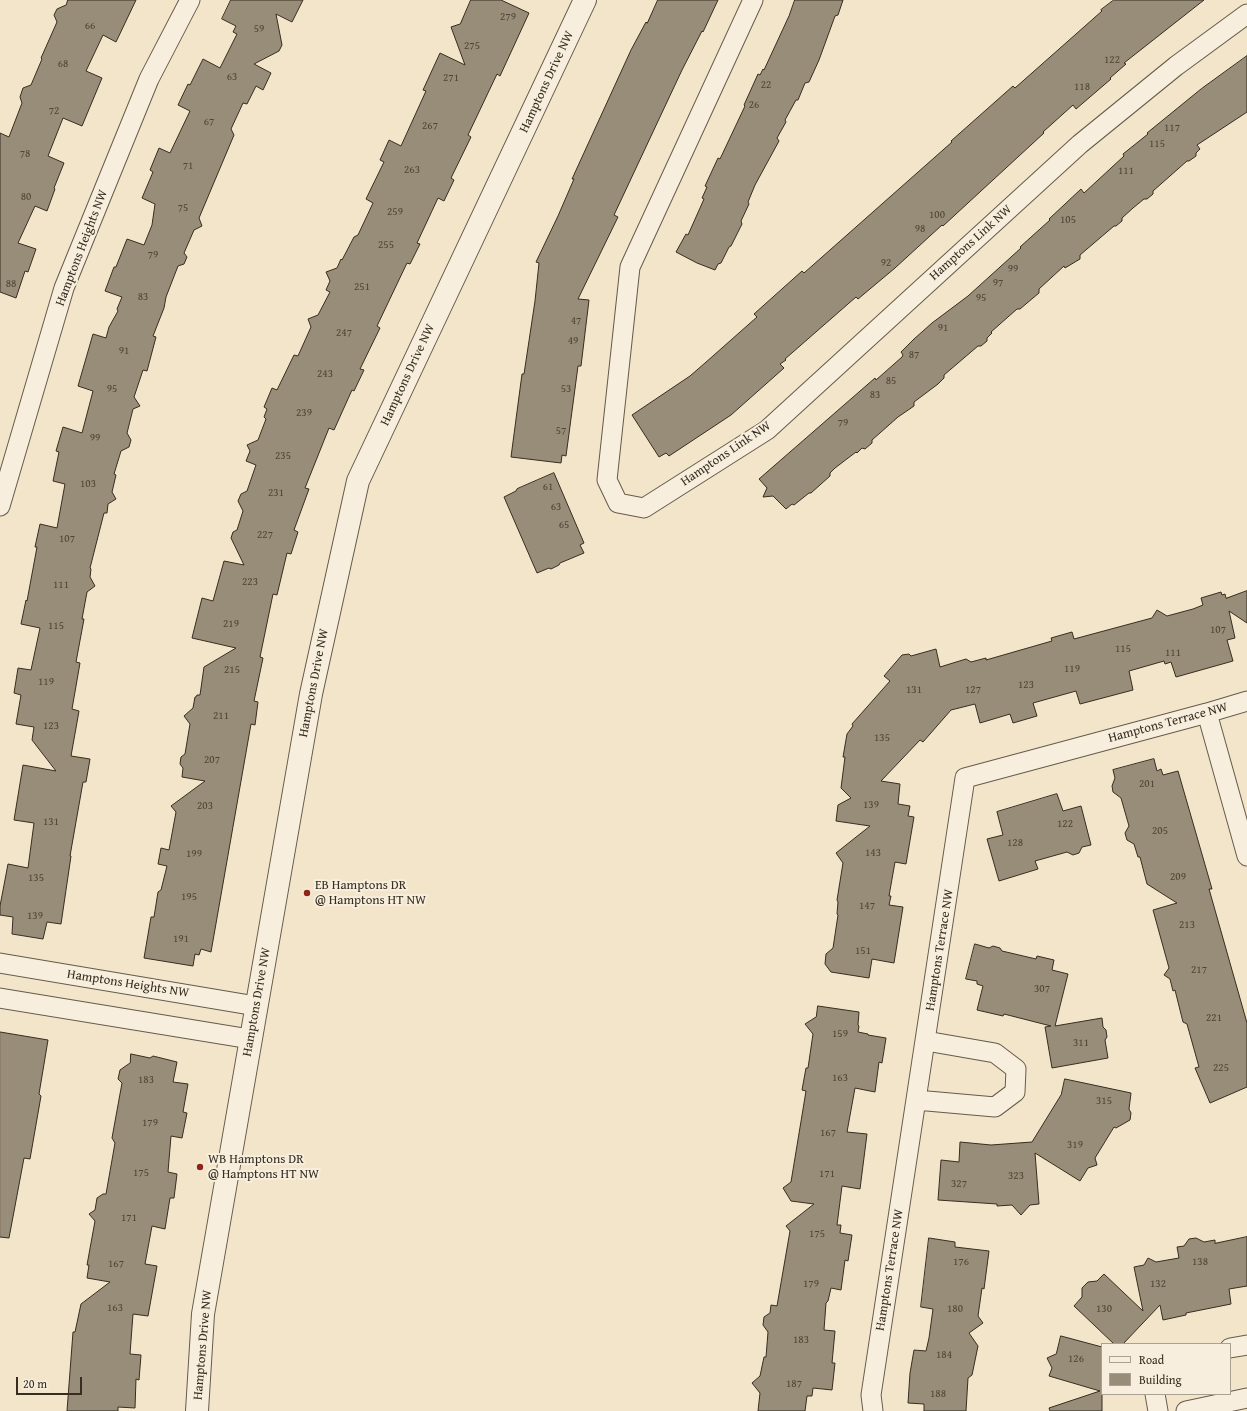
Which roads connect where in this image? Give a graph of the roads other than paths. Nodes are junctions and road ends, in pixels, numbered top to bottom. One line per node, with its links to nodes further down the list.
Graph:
1 (190, 0): 5 (street, Hamptons Heights NW)
2 (585, 0): 11 (street, Hamptons Drive NW)
3 (753, 0): 4 (street, Hamptons Link NW)
4 (1247, 14)
5 (0, 506)
6 (1247, 701): 7 (street, Hamptons Terrace NW)
7 (1207, 713): 8 (street); 13 (street, Hamptons Terrace NW)
8 (1247, 856)
9 (0, 963): 11 (street, Hamptons Heights NW)
10 (0, 998): 12 (street)
11 (256, 1006): 12 (street, Hamptons Drive NW)
12 (250, 1039): 19 (street, Hamptons Drive NW)
13 (926, 1041): 14 (street, Hamptons Terrace NW); 14 (street)
14 (916, 1100): 20 (street, Hamptons Terrace NW)
15 (1247, 1345): 16 (street)
16 (1231, 1348)
17 (1155, 1395): 21 (street)
18 (1247, 1398): 22 (street)
19 (197, 1411)
20 (872, 1411)
21 (1158, 1411)
22 (1186, 1411)

